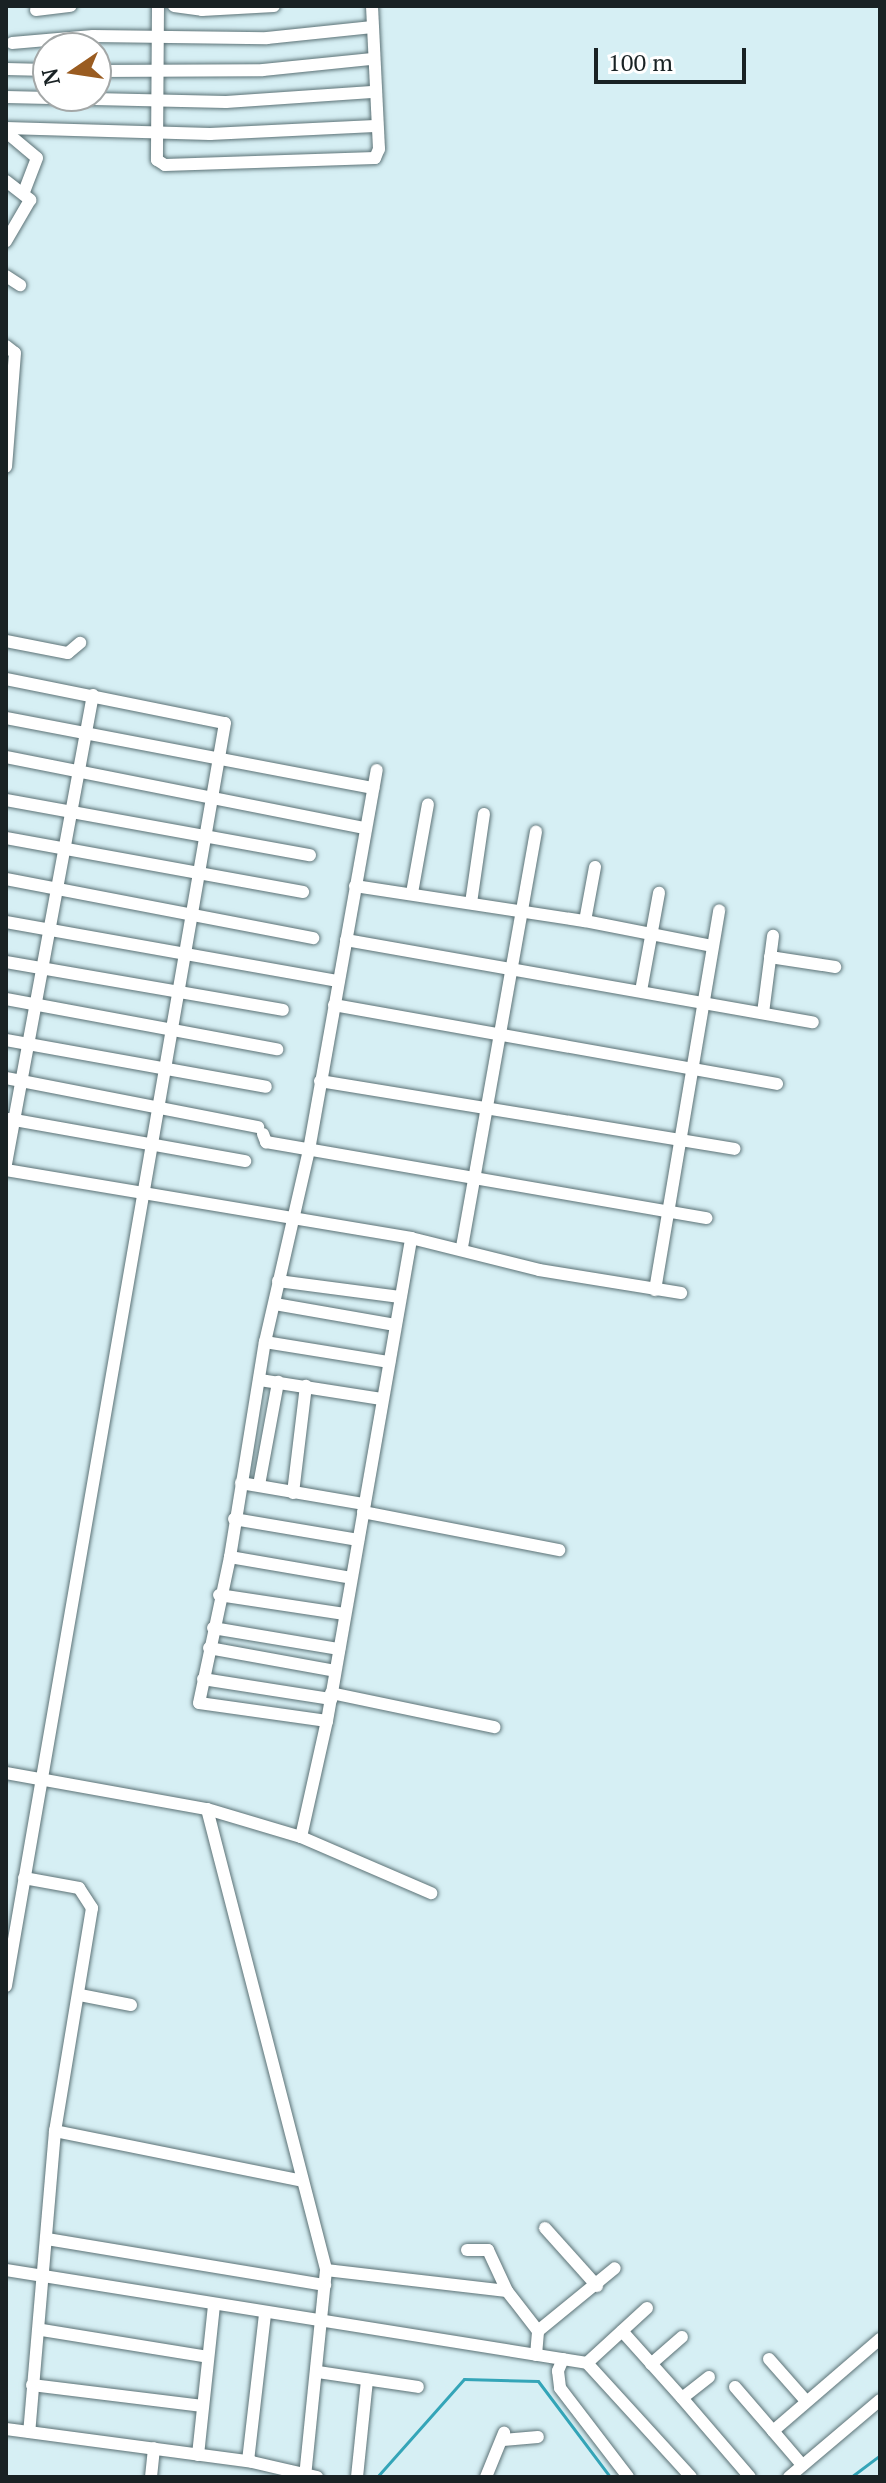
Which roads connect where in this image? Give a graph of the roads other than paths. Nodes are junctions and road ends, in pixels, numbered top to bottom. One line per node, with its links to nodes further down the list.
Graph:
1 (71, 6): 6 (street)
2 (158, 6): 8 (street)
3 (174, 6): 4 (street)
4 (274, 6)
5 (372, 6): 7 (street)
6 (36, 10)
7 (372, 27): 8 (street); 10 (street)
8 (158, 38): 9 (street); 14 (street)
9 (12, 43)
10 (372, 59): 14 (street); 15 (street)
11 (6, 69): 12 (street)
12 (32, 70)
13 (112, 71): 14 (street)
14 (159, 71): 17 (street)
15 (372, 92): 17 (street); 18 (street)
16 (6, 97): 17 (street)
17 (158, 101): 20 (street)
18 (375, 126): 20 (street); 20 (street)
19 (6, 130): 20 (street); 22 (street)
20 (157, 132)
21 (6, 181): 22 (street)
22 (24, 192): 23 (street)
23 (8, 234)
24 (6, 276): 25 (street)
25 (20, 285)
26 (6, 346): 27 (street)
27 (6, 467)
28 (6, 641): 29 (street)
29 (80, 643)
30 (6, 679): 31 (street)
31 (93, 695): 33 (street); 35 (street)
32 (6, 718): 33 (street)
33 (86, 733): 35 (street); 37 (street)
34 (6, 757): 37 (street)
35 (219, 757): 38 (street); 39 (street)
36 (377, 770): 38 (street)
37 (78, 773): 39 (street); 42 (street)
38 (373, 788): 44 (street)
39 (212, 798): 44 (street); 46 (street)
40 (6, 800): 42 (street)
41 (428, 804): 56 (street)
42 (71, 811): 46 (street); 48 (street)
43 (484, 814): 58 (street)
44 (366, 828): 53 (street)
45 (536, 832): 61 (street)
46 (206, 837): 49 (street); 51 (street)
47 (6, 838): 48 (street)
48 (64, 851): 51 (street); 54 (street)
49 (310, 855)
50 (595, 867): 62 (street)
51 (198, 874): 55 (street); 60 (street)
52 (6, 879): 54 (street)
53 (355, 886): 56 (street); 68 (street)
54 (56, 890): 60 (street); 64 (street)
55 (303, 892)
56 (412, 893): 58 (street)
57 (659, 893): 65 (street)
58 (471, 903): 61 (street)
59 (719, 910): 69 (street)
60 (191, 913): 67 (street); 70 (street)
61 (522, 913): 62 (street); 73 (street)
62 (585, 921): 65 (street)
63 (6, 922): 64 (street)
64 (49, 930): 70 (street); 75 (street)
65 (651, 934): 69 (street); 77 (street)
66 (773, 936): 71 (street)
67 (313, 938)
68 (346, 940): 73 (street); 76 (street)
69 (712, 946): 80 (street)
70 (183, 955): 76 (street); 78 (street)
71 (770, 957): 74 (street); 84 (street)
72 (6, 962): 75 (street)
73 (512, 966): 77 (street); 87 (street)
74 (835, 967)
75 (42, 970): 78 (street); 81 (street)
76 (337, 981): 82 (street)
77 (641, 991): 80 (street)
78 (178, 992): 83 (street); 86 (street)
79 (6, 999): 81 (street)
80 (702, 1002): 84 (street); 91 (street)
81 (35, 1005): 86 (street); 89 (street)
82 (334, 1005): 87 (street); 95 (street)
83 (283, 1010)
84 (763, 1013): 85 (street)
85 (813, 1022)
86 (169, 1030): 90 (street); 92 (street)
87 (500, 1035): 91 (street); 99 (street)
88 (6, 1040): 89 (street)
89 (28, 1044): 92 (street); 94 (street)
90 (277, 1049)
91 (690, 1069): 96 (street); 101 (street)
92 (162, 1070): 97 (street); 98 (street)
93 (6, 1078): 94 (street)
94 (21, 1081): 98 (street); 100 (street)
95 (320, 1081): 99 (street); 104 (street)
96 (777, 1084)
97 (266, 1087)
98 (156, 1106): 102 (street); 104 (street)
99 (487, 1107): 101 (street); 107 (street)
100 (10, 1119): 102 (street); 106 (street)
101 (680, 1141): 103 (street); 109 (street)
102 (152, 1146): 105 (street); 108 (street)
103 (734, 1149)
104 (309, 1150): 107 (street); 111 (street)
105 (245, 1161)
106 (6, 1167): 108 (street)
107 (474, 1178): 109 (street); 113 (street)
108 (143, 1194): 111 (street); 146 (street)
109 (669, 1212): 110 (street); 115 (street)
110 (706, 1218)
111 (292, 1221): 112 (street); 114 (street)
112 (411, 1238): 113 (street); 117 (street)
113 (462, 1247): 115 (street)
114 (278, 1281): 117 (street); 118 (street)
115 (655, 1290): 116 (street)
116 (681, 1293)
117 (400, 1297): 119 (street)
118 (275, 1304): 119 (street); 120 (street)
119 (395, 1325): 121 (street)
120 (265, 1342): 121 (street); 122 (street)
121 (389, 1362): 125 (street)
122 (260, 1380): 123 (street); 126 (street)
123 (278, 1382): 124 (street); 127 (street)
124 (306, 1386): 125 (street); 128 (street)
125 (382, 1399): 129 (street)
126 (241, 1483): 127 (street); 130 (street)
127 (259, 1485): 128 (street)
128 (293, 1493): 129 (street)
129 (364, 1508): 131 (street); 132 (street)
130 (234, 1519): 131 (street); 133 (street)
131 (358, 1540): 134 (street)
132 (559, 1550)
133 (230, 1557): 134 (street); 135 (street)
134 (351, 1578): 136 (street)
135 (219, 1595): 136 (street); 137 (street)
136 (345, 1614): 139 (street)
137 (213, 1628): 138 (street); 139 (street)
138 (209, 1648): 140 (street); 141 (street)
139 (339, 1649): 140 (street)
140 (335, 1671): 142 (street)
141 (203, 1679): 142 (street); 143 (street)
142 (331, 1696): 143 (street); 144 (street)
143 (327, 1721): 148 (street)
144 (494, 1727)
145 (6, 1773): 146 (street)
146 (41, 1780): 147 (street); 149 (street)
147 (207, 1809): 148 (street); 155 (street)
148 (301, 1837): 150 (street)
149 (24, 1878): 151 (street); 152 (street)
150 (431, 1893)
151 (6, 1986)
152 (80, 1995): 153 (street); 154 (street)
153 (131, 2005)
154 (55, 2131): 155 (street); 157 (street)
155 (299, 2180): 161 (street)
156 (545, 2228): 164 (street)
157 (47, 2239): 162 (street); 163 (street)
158 (467, 2250): 165 (street)
159 (615, 2268): 164 (street)
160 (6, 2270): 162 (street)
161 (326, 2270): 163 (street); 165 (street)
162 (41, 2276): 166 (street); 170 (street)
163 (325, 2285): 169 (street)
164 (597, 2286): 171 (street)
165 (507, 2291): 171 (street)
166 (214, 2306): 168 (street); 176 (street)
167 (647, 2308): 172 (street)
168 (265, 2314): 169 (street); 197 (street)
169 (323, 2323): 175 (street); 181 (street)
170 (42, 2330): 176 (street); 184 (street)
171 (538, 2331): 175 (street)
172 (622, 2331): 179 (street); 180 (street)
173 (682, 2337): 180 (street)
174 (880, 2339): 189 (street)
175 (536, 2355): 177 (street)
176 (208, 2357): 190 (street)
177 (563, 2359): 179 (street); 203 (street)
178 (769, 2359): 189 (street)
179 (587, 2363): 204 (street)
180 (651, 2364): 187 (street)
181 (318, 2372): 183 (street); 199 (street)
182 (709, 2377): 187 (street)
183 (367, 2380): 185 (street); 201 (street)
184 (32, 2385): 190 (street); 193 (street)
185 (418, 2387)
186 (735, 2387): 192 (street)
187 (682, 2398): 205 (street)
188 (880, 2400): 198 (street)
189 (806, 2401): 192 (street)
190 (203, 2406): 196 (street)
191 (6, 2429): 193 (street)
192 (773, 2431): 198 (street)
193 (29, 2432): 195 (street)
194 (538, 2437): 202 (street)
195 (154, 2448): 196 (street); 200 (street)
196 (198, 2455): 197 (street)
197 (248, 2461): 199 (street)
198 (802, 2465): 206 (street)
199 (309, 2476)
200 (151, 2477)
201 (357, 2477)
202 (486, 2477)
203 (628, 2477)
204 (691, 2477)
205 (750, 2477)
206 (789, 2477)

